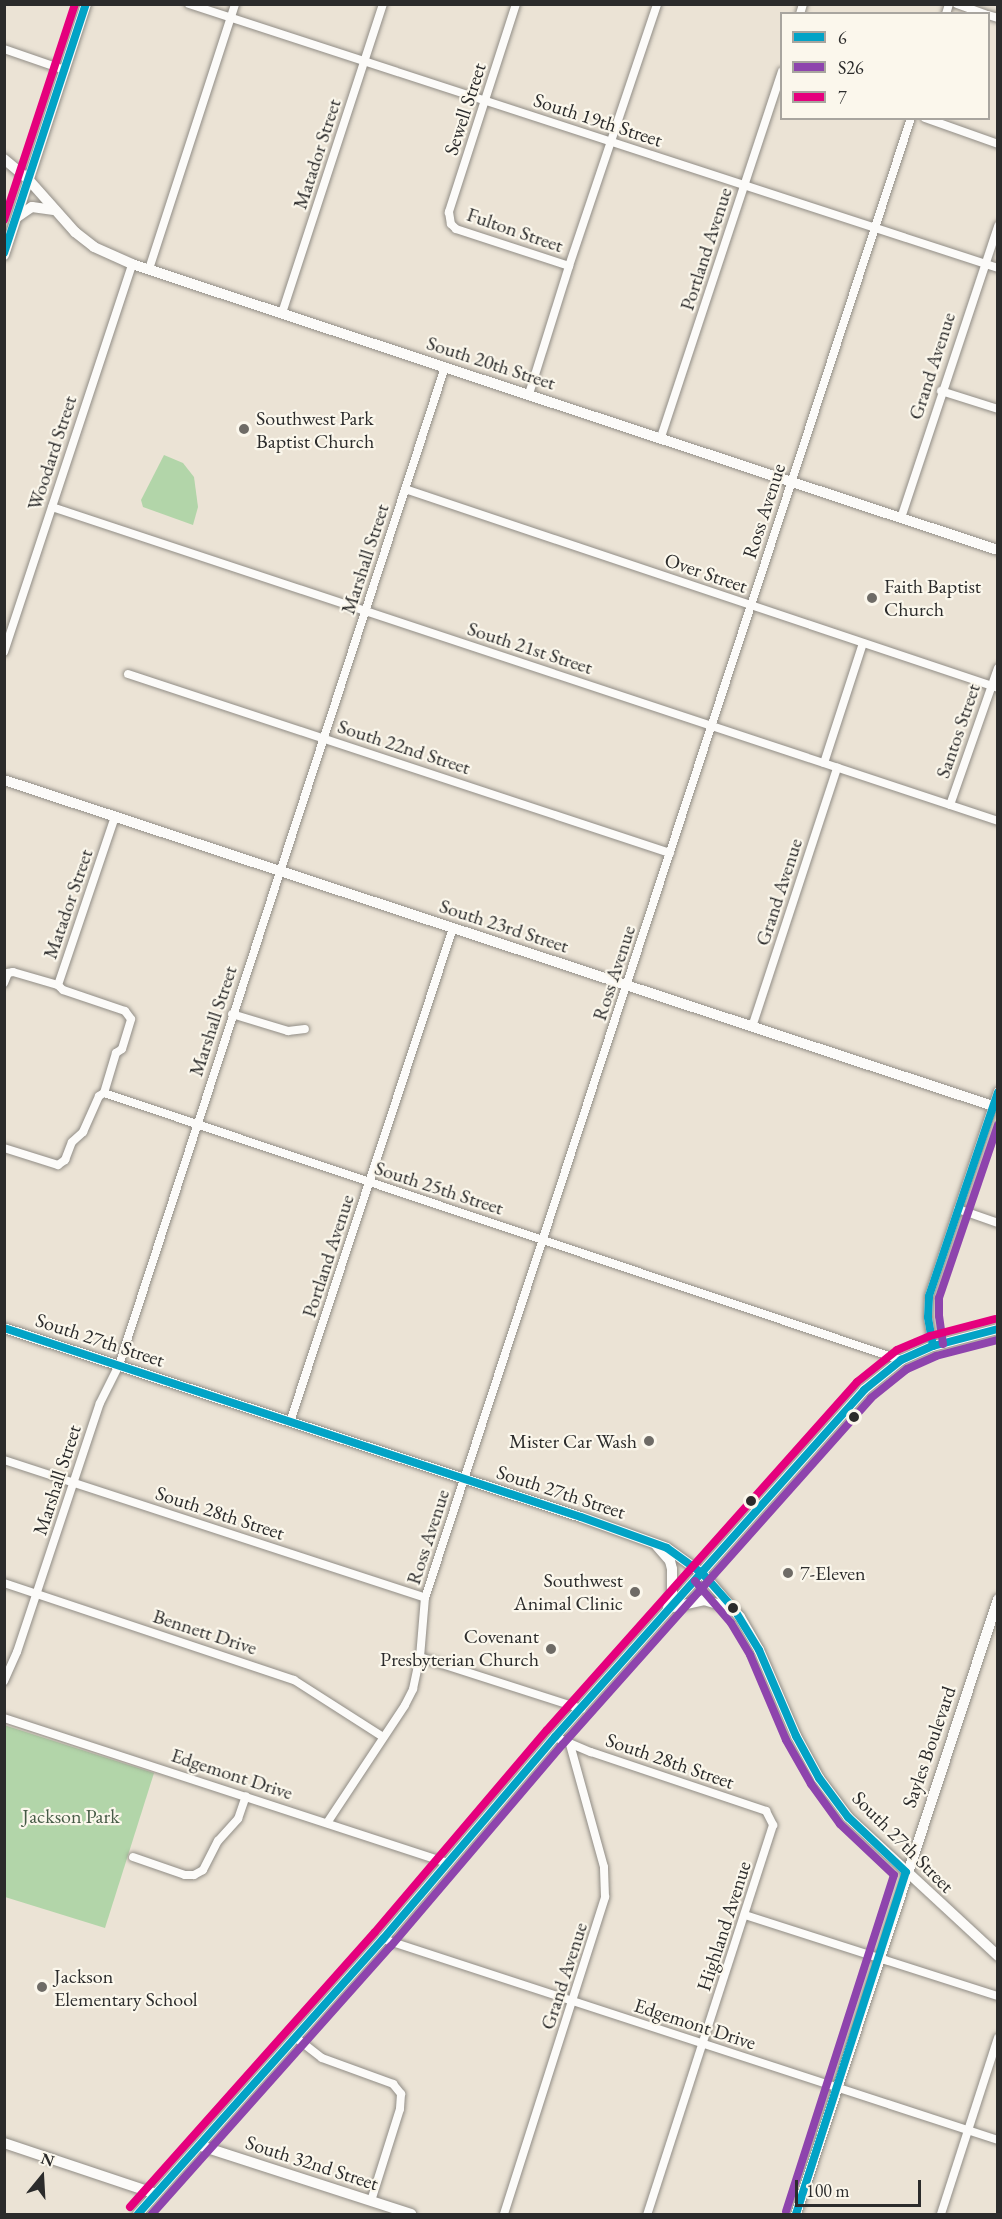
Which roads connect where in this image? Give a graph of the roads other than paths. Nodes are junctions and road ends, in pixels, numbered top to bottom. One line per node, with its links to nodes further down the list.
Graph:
1 (86, 4): 12 (street)
2 (189, 4): 9 (street, South 19th Street)
3 (235, 4): 9 (street)
4 (383, 4): 11 (street, Matador Street)
5 (516, 4): 14 (street, Sewell Street)
6 (657, 4): 17 (street)
7 (957, 4): 8 (street)
8 (981, 12)
9 (231, 18): 11 (street, South 19th Street); 32 (street)
10 (4, 50): 12 (street)
11 (364, 61): 14 (street, South 19th Street); 33 (street, Matador Street)
12 (64, 70): 20 (street)
13 (780, 78): 21 (street, Portland Avenue)
14 (485, 101): 17 (street, South 19th Street); 24 (street, Sewell Street)
15 (910, 120): 26 (street, Ross Avenue)
16 (931, 120): 18 (street)
17 (610, 142): 21 (street, South 19th Street); 30 (street)
18 (998, 144)
19 (4, 159): 20 (street, South 20th Street)
20 (28, 179): 22 (street, South 20th Street); 23 (street)
21 (744, 186): 26 (street, South 19th Street); 38 (street, Portland Avenue)
22 (54, 210): 23 (street); 29 (street, South 20th Street)
23 (16, 217): 27 (street)
24 (451, 224): 30 (street, Fulton Street)
25 (998, 226): 28 (street, Grand Avenue)
26 (875, 228): 28 (street, South 19th Street); 39 (street, Ross Avenue)
27 (4, 255)
28 (983, 263): 31 (street, South 19th Street); 35 (street, Grand Avenue)
29 (132, 264): 32 (street, South 20th Street); 41 (street, Woodard Street)
30 (568, 266): 36 (street)
31 (998, 268)
32 (149, 269): 33 (street, South 20th Street)
33 (282, 313): 34 (street, South 20th Street)
34 (445, 367): 36 (street, South 20th Street); 40 (street, Marshall Street)
35 (941, 391): 37 (street); 42 (street, Grand Avenue)
36 (529, 394): 38 (street, South 20th Street)
37 (998, 409)
38 (661, 437): 39 (street, South 20th Street)
39 (792, 480): 42 (street, South 20th Street); 44 (street, Ross Avenue)
40 (405, 489): 44 (street, Over Street); 45 (street, Marshall Street)
41 (52, 507): 45 (street, South 21st Street); 47 (street, Woodard Street)
42 (901, 518): 43 (street, South 20th Street)
43 (998, 550)
44 (751, 605): 46 (street, Over Street); 51 (street, Ross Avenue)
45 (366, 611): 51 (street, South 21st Street); 52 (street, Marshall Street)
46 (863, 643): 50 (street, Over Street); 53 (street)
47 (4, 652)
48 (998, 668): 50 (street, Santos Street)
49 (128, 674): 52 (street, South 22nd Street)
50 (995, 686): 56 (street, Santos Street)
51 (713, 726): 53 (street, South 21st Street); 59 (street, Ross Avenue)
52 (324, 738): 59 (street, South 22nd Street); 60 (street, Marshall Street)
53 (824, 763): 54 (street, South 21st Street)
54 (837, 768): 56 (street, South 21st Street); 66 (street, Grand Avenue)
55 (4, 780): 57 (street, South 23rd Street)
56 (950, 805): 58 (street, South 21st Street)
57 (115, 817): 60 (street, South 23rd Street); 63 (street, Matador Street)
58 (998, 821)
59 (670, 853): 64 (street, Ross Avenue)
60 (280, 871): 61 (street, South 23rd Street); 65 (street, Marshall Street)
61 (453, 928): 64 (street, South 23rd Street); 73 (street, Portland Avenue)
62 (4, 982): 63 (street)
63 (58, 984): 69 (street, Matador Street)
64 (628, 986): 66 (street, South 23rd Street); 76 (street, Ross Avenue)
65 (232, 1014): 67 (street); 71 (street, Marshall Street)
66 (752, 1027): 70 (street, South 23rd Street)
67 (304, 1029)
68 (998, 1091): 70 (street)
69 (104, 1092): 71 (street, South 25th Street); 72 (street)
70 (993, 1106): 74 (street)
71 (198, 1122): 73 (street, South 25th Street); 81 (street, Marshall Street)
72 (4, 1148)
73 (370, 1182): 76 (street, South 25th Street); 82 (street, Portland Avenue)
74 (958, 1209): 75 (street); 79 (street)
75 (998, 1223)
76 (544, 1240): 80 (street, South 25th Street); 84 (street, Ross Avenue)
77 (4, 1328): 81 (street, South 27th Street)
78 (998, 1329): 79 (street)
79 (933, 1346): 80 (street)
80 (902, 1360): 87 (street)
81 (119, 1365): 82 (street, South 27th Street); 85 (street, Marshall Street)
82 (290, 1422): 84 (street, South 27th Street)
83 (4, 1460): 85 (street, South 28th Street)
84 (465, 1479): 86 (street, South 27th Street); 90 (street, Ross Avenue)
85 (74, 1482): 89 (street, Marshall Street); 90 (street, South 28th Street)
86 (654, 1543): 87 (street, South 27th Street); 93 (street)
87 (703, 1574): 92 (street, South 27th Street); 93 (street)
88 (4, 1583): 89 (street, Bennett Drive)
89 (37, 1594): 95 (street, Marshall Street); 98 (street, Bennett Drive)
90 (425, 1598): 94 (street, Ross Avenue)
91 (998, 1599): 106 (street, Sayles Boulevard)
92 (734, 1609): 93 (street); 106 (street, South 27th Street)
93 (670, 1610): 96 (street)
94 (420, 1657): 96 (street); 98 (street, Ross Avenue)
95 (4, 1681)
96 (582, 1709): 99 (street)
97 (4, 1718): 101 (street, Edgemont Drive)
98 (383, 1737): 103 (street, Ross Avenue)
99 (555, 1737): 100 (street, South 28th Street); 105 (street)
100 (570, 1744): 102 (street, South 28th Street); 112 (street, Grand Avenue)
101 (246, 1796): 103 (street, Edgemont Drive); 104 (street)
102 (772, 1819): 107 (street, Highland Avenue)
103 (327, 1823): 105 (street, Edgemont Drive)
104 (133, 1857)
105 (448, 1863): 108 (street)
106 (906, 1872): 109 (street, South 27th Street); 110 (street, Sayles Boulevard)
107 (745, 1915): 110 (street); 115 (street, Highland Avenue)
108 (382, 1939): 112 (street, Edgemont Drive); 113 (street)
109 (998, 1956)
110 (878, 1958): 111 (street); 116 (street, Sayles Boulevard)
111 (998, 1996)
112 (573, 2002): 115 (street, Edgemont Drive); 125 (street, Grand Avenue)
113 (295, 2037): 120 (street); 122 (street)
114 (998, 2038): 117 (street)
115 (703, 2045): 116 (street, Edgemont Drive); 126 (street, Highland Avenue)
116 (836, 2087): 117 (street, Edgemont Drive); 127 (street, Sayles Boulevard)
117 (969, 2131): 118 (street, Edgemont Drive); 128 (street)
118 (998, 2140)
119 (4, 2144): 121 (street)
120 (201, 2146): 121 (street); 122 (street, South 32nd Street)
121 (156, 2194): 123 (street)
122 (370, 2201): 124 (street, South 32nd Street)
123 (138, 2214)
124 (411, 2214)
125 (504, 2214)
126 (647, 2214)
127 (796, 2214)
128 (941, 2214)

